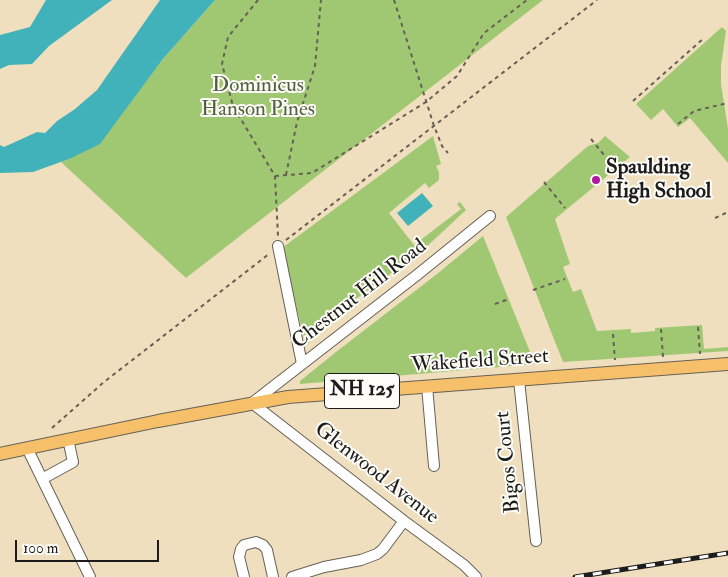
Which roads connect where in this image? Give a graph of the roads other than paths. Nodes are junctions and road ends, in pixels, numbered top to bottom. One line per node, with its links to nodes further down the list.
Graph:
1 (490, 216): 3 (street, Chestnut Hill Road)
2 (278, 246): 3 (street)
3 (302, 364): 7 (street, Chestnut Hill Road)
4 (728, 364): 5 (main road, Wakefield Street / NH 125)
5 (518, 380): 6 (main road, Wakefield Street / NH 125); 14 (street, Bigos Court)
6 (427, 386): 7 (main road, Wakefield Street / NH 125); 11 (street)
7 (252, 403): 8 (main road, Wakefield Street / NH 125); 13 (street, Glenwood Avenue)
8 (68, 439): 9 (main road, Wakefield Street / NH 125); 12 (street)
9 (27, 448): 10 (main road, Wakefield Street / NH 125); 12 (street)
10 (0, 454)
11 (434, 466)
12 (42, 479): 15 (street)
13 (404, 521): 18 (street); 19 (street, Glenwood Avenue)
14 (536, 541)
15 (90, 577)
16 (244, 577): 17 (street)
17 (273, 577)
18 (292, 577)
19 (476, 577)

